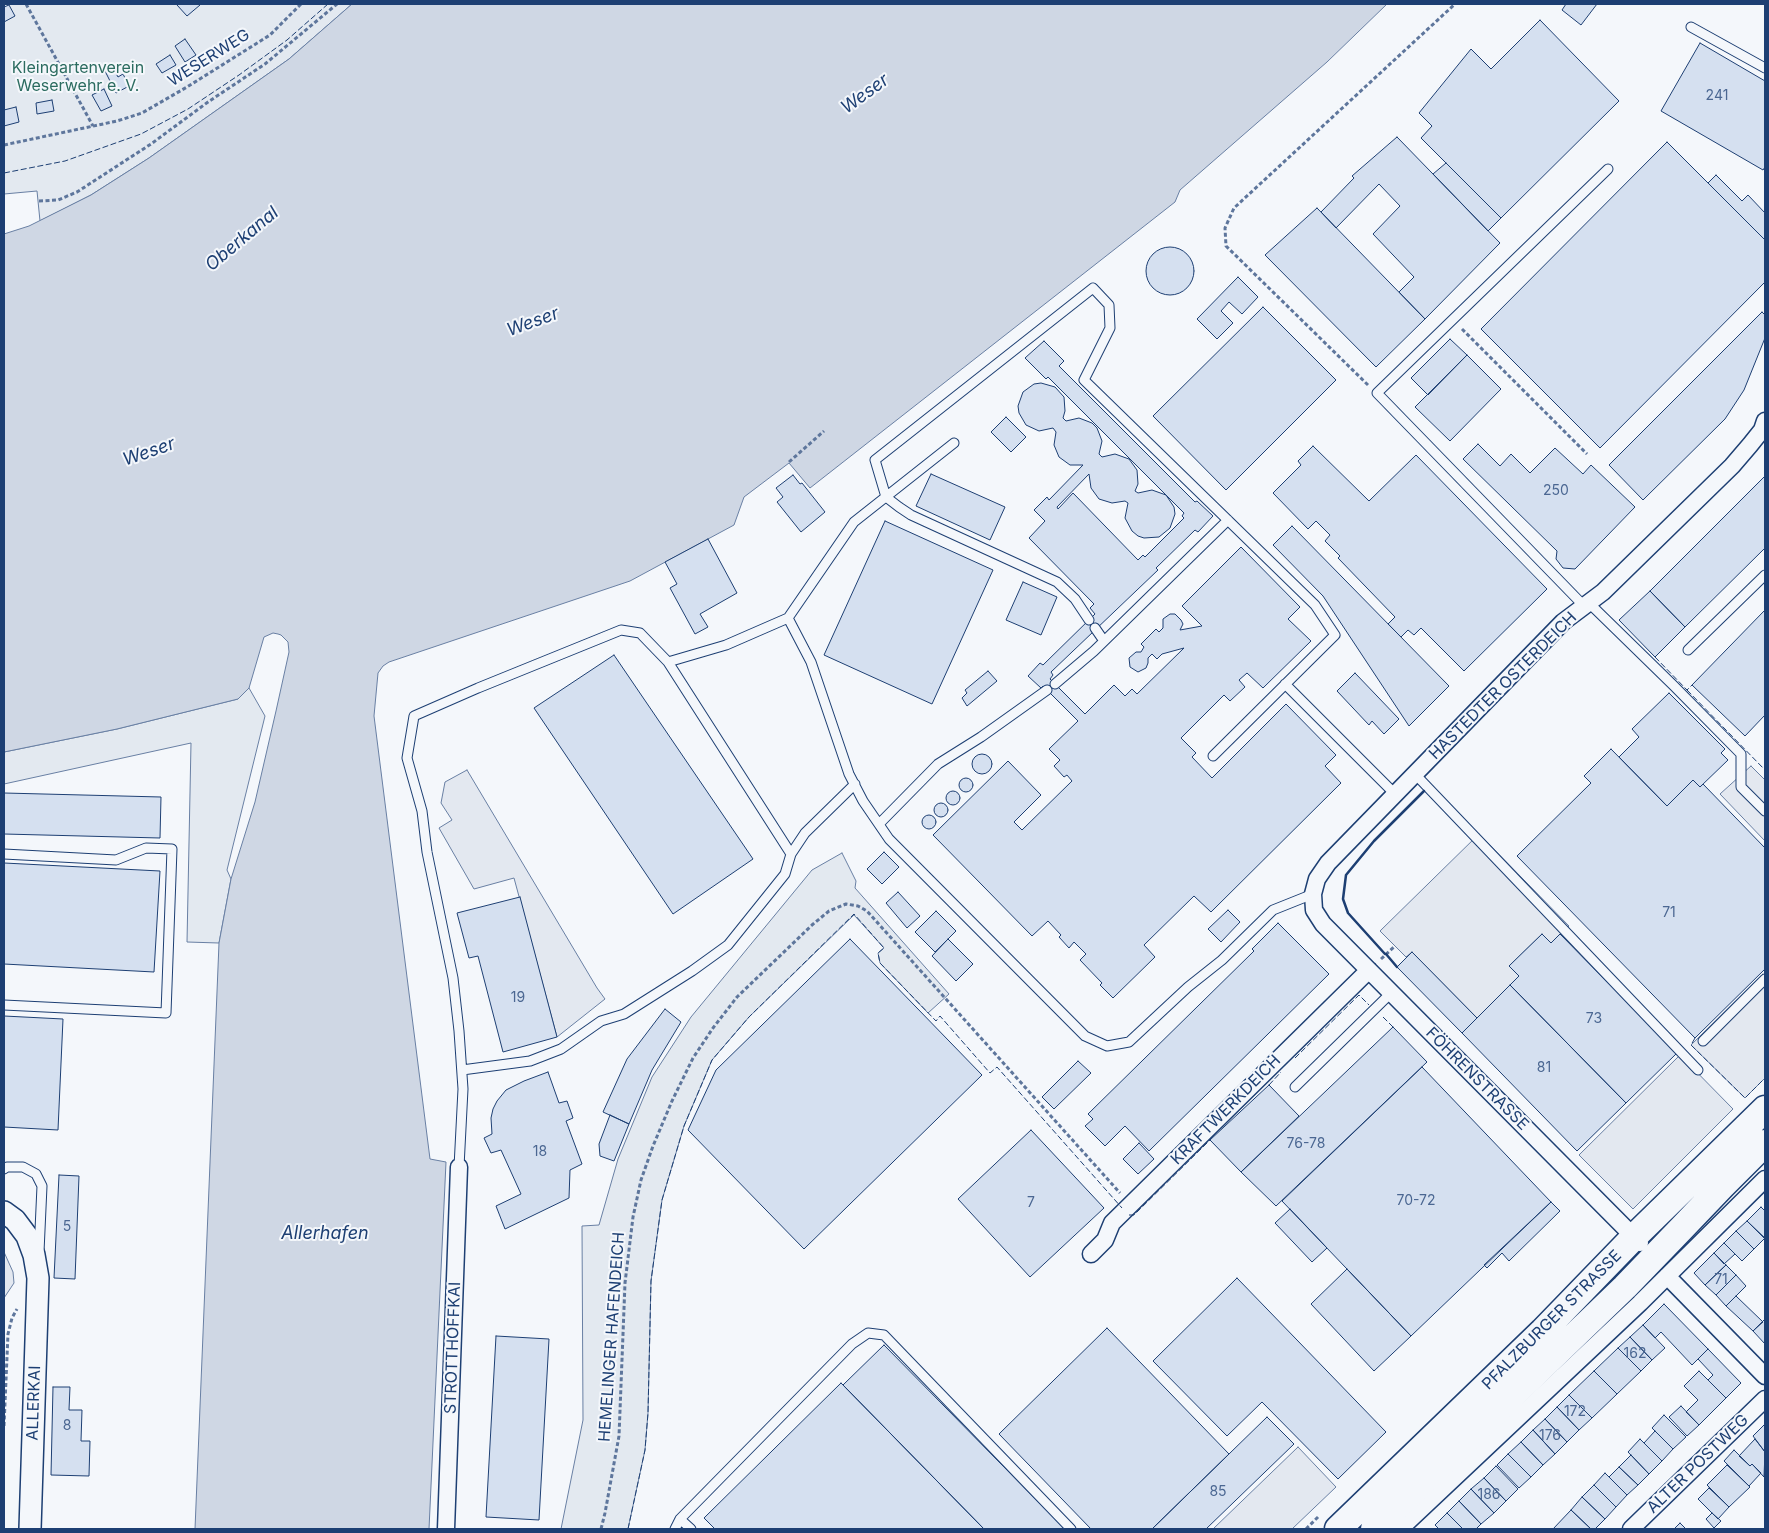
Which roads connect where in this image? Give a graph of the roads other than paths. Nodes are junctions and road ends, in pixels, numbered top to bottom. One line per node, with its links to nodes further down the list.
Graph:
1 (1691, 26): 2 (lane)
2 (1765, 68)
3 (1608, 169): 9 (lane)
4 (1764, 428): 9 (street, HASTEDTER OSTERDEICH)
5 (954, 443): 6 (lane)
6 (886, 497): 7 (lane); 10 (lane); 11 (lane)
7 (1228, 520): 13 (lane); 17 (lane)
8 (1765, 575): 14 (lane)
9 (1586, 605): 20 (street, HASTEDTER OSTERDEICH); 23 (lane)
10 (788, 618): 15 (lane); 21 (lane)
11 (1089, 620)
12 (1095, 628): 13 (lane)
13 (1104, 641): 16 (lane)
14 (1688, 650)
15 (668, 662): 26 (lane); 33 (lane)
16 (1055, 684)
17 (1285, 684): 19 (lane); 22 (lane)
18 (1047, 690): 24 (lane)
19 (1213, 756)
20 (1415, 774): 22 (street, HASTEDTER OSTERDEICH); 34 (lane)
21 (855, 784): 24 (lane); 26 (lane)
22 (1395, 794): 27 (street, HASTEDTER OSTERDEICH)
23 (1765, 811)
24 (879, 824): 27 (lane)
25 (4, 854): 31 (lane)
26 (790, 854): 33 (lane)
27 (1313, 894): 28 (street, FÖHRENSTRASSE)
28 (1369, 970): 30 (street, FÖHRENSTRASSE); 43 (street, KRAFTWERKDEICH)
29 (1765, 979): 32 (lane)
30 (1391, 993): 35 (lane); 42 (street, FÖHRENSTRASSE)
31 (4, 1005)
32 (1703, 1041)
33 (462, 1070): 39 (lane)
34 (1698, 1070)
35 (1295, 1087)
36 (1765, 1108): 42 (main road, PFALZBURGER STRASSE)
37 (1765, 1143): 44 (main road, PFALZBURGER STRASSE)
38 (5, 1167): 45 (lane)
39 (459, 1167): 50 (street, STROTTHOFFKAI)
40 (1765, 1179): 44 (street, PFALZBURGER STRASSE)
41 (4, 1212): 45 (street, ALLERKAI)
42 (1634, 1237): 44 (street, FÖHRENSTRASSE); 54 (main road, PFALZBURGER STRASSE)
43 (1091, 1254)
44 (1660, 1267): 46 (street, FÖHRENSTRASSE); 55 (main road, PFALZBURGER STRASSE); 56 (street, PFALZBURGER STRASSE)
45 (38, 1278): 49 (street, ALLERKAI)
46 (1765, 1376)
47 (1765, 1399): 57 (street, ALTER POSTWEG)
48 (680, 1519): 51 (lane); 52 (lane); 53 (lane)
49 (30, 1529)
50 (446, 1529)
51 (675, 1529)
52 (691, 1529)
53 (1071, 1529)
54 (1338, 1529)
55 (1374, 1529)
56 (1400, 1529)
57 (1631, 1529)

